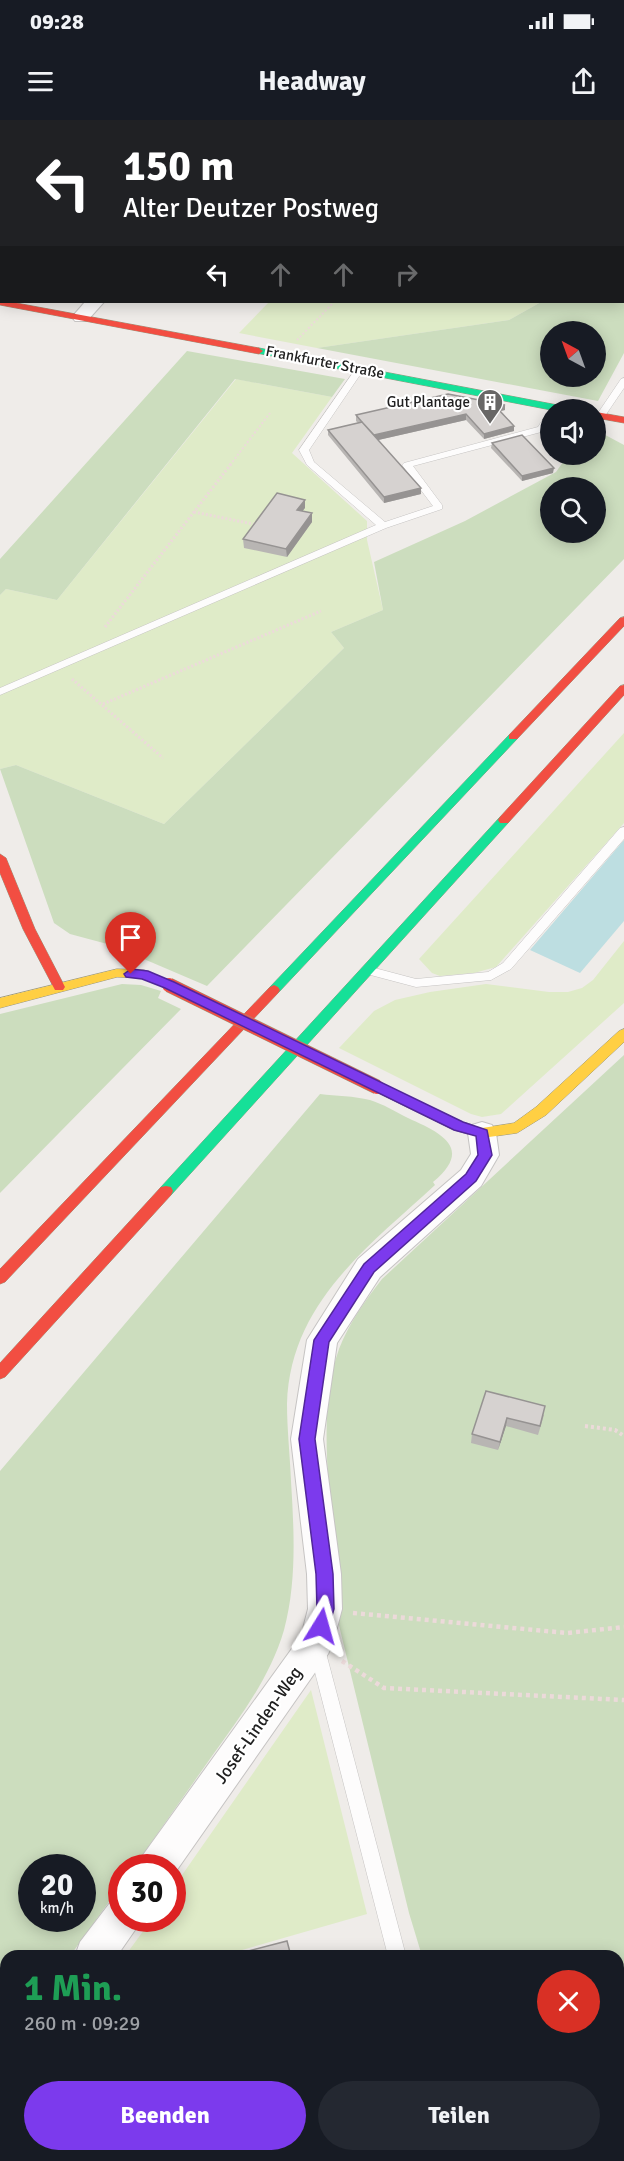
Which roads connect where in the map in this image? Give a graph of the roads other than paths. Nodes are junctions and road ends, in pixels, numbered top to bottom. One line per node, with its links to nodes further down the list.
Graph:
1 (10, 303): 3 (main road, Frankfurter Straße)
2 (94, 303): 3 (street)
3 (81, 317): 4 (main road, Frankfurter Straße)
4 (360, 369): 7 (main road, Frankfurter Straße); 11 (lane)
5 (624, 381): 6 (lane)
6 (606, 405)
7 (540, 406)
8 (606, 417): 9 (main road)
9 (624, 420)
10 (540, 430): 11 (lane)
11 (383, 526): 14 (lane)
12 (624, 620): 22 (main road)
13 (624, 688): 17 (main road)
14 (0, 692)
15 (624, 831): 17 (lane)
16 (0, 858): 18 (main road)
17 (367, 970): 23 (main road)
18 (59, 987): 19 (main road); 21 (main road, bridge)
19 (0, 1003)
20 (624, 1034): 21 (main road)
21 (482, 1133): 24 (street, Josef-Linden-Weg)
22 (0, 1278)
23 (0, 1373)
24 (316, 1644): 25 (street, Josef-Linden-Weg); 28 (lane)
25 (166, 1854)
26 (111, 1932): 27 (street)
27 (98, 1950)
28 (395, 1950)

